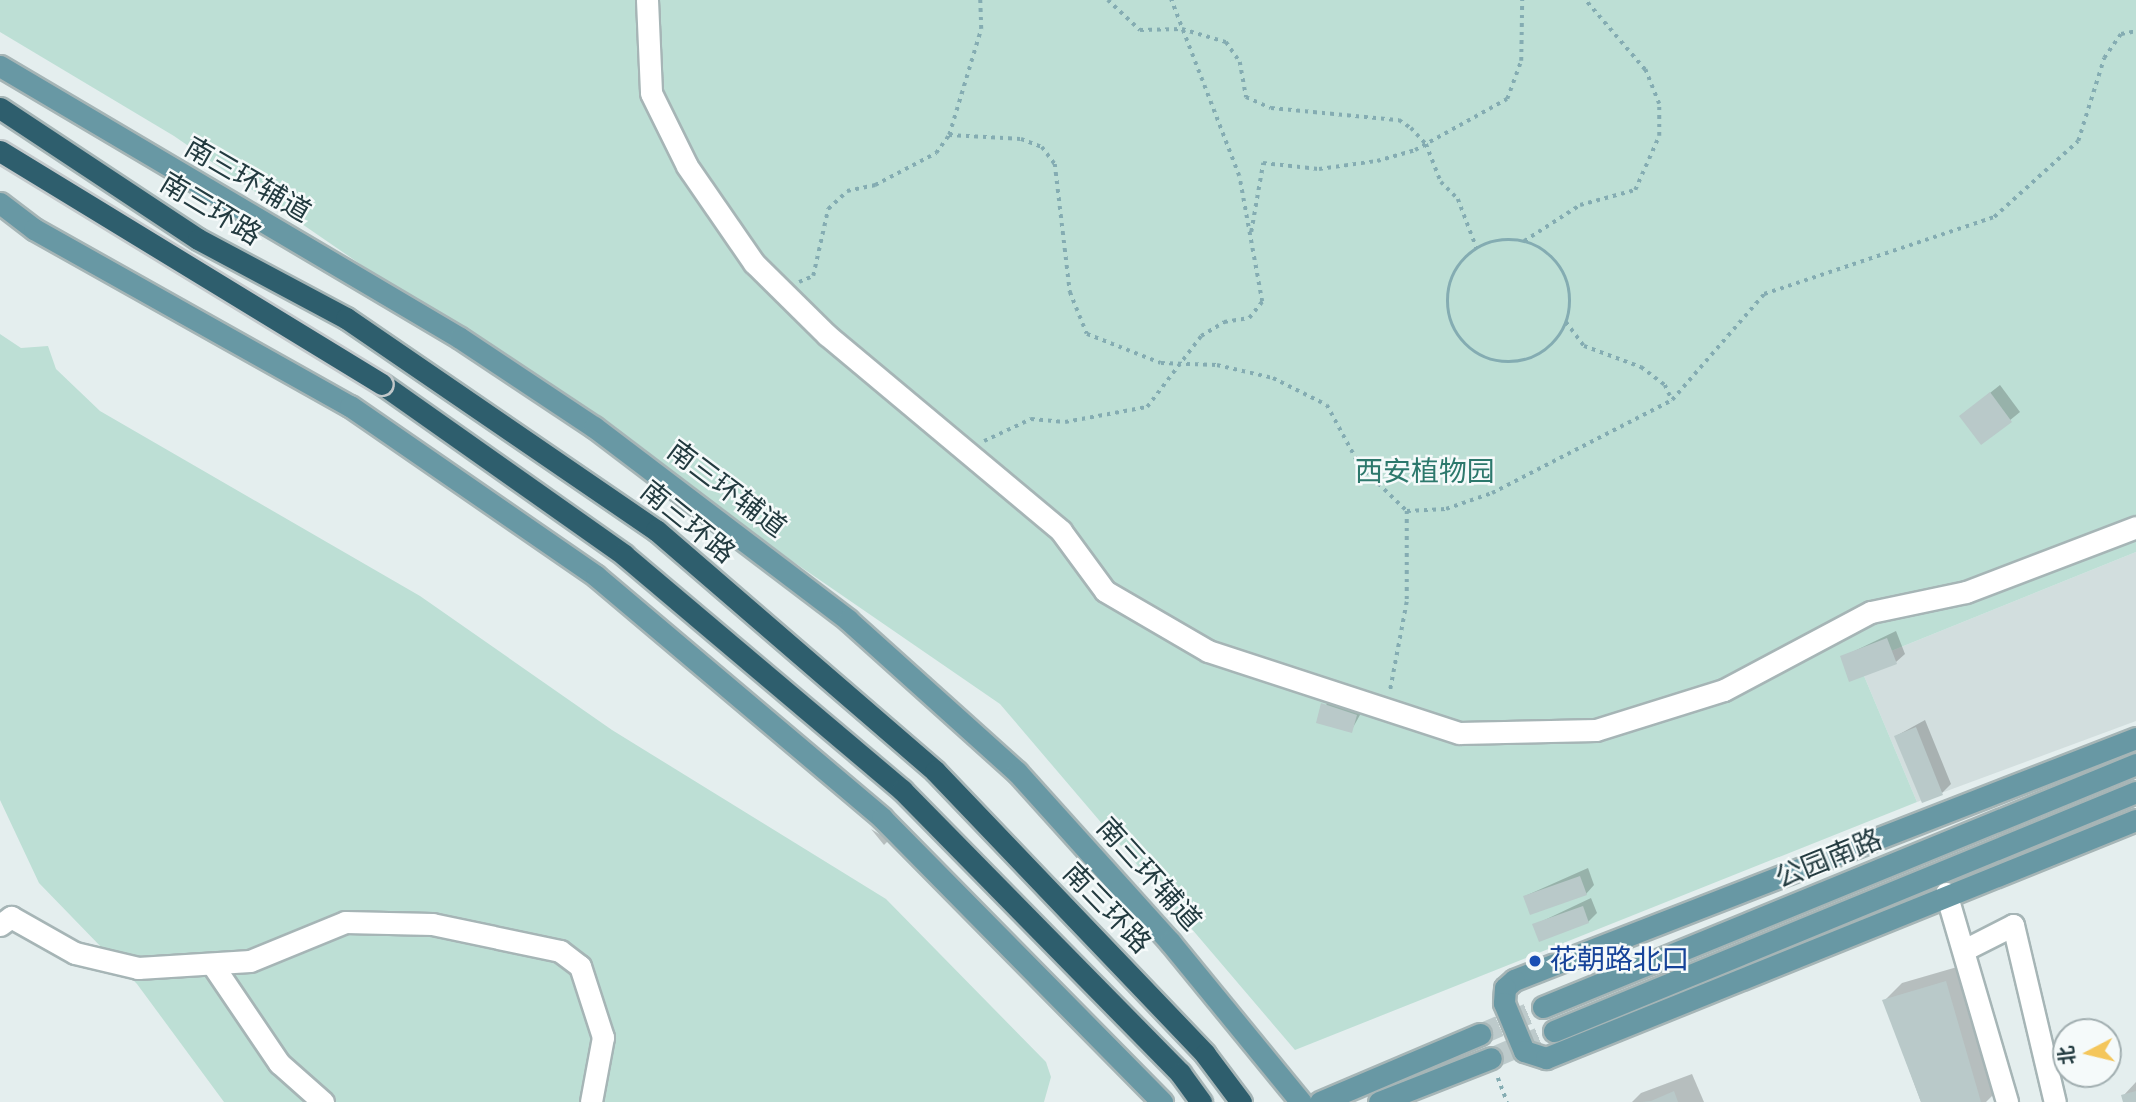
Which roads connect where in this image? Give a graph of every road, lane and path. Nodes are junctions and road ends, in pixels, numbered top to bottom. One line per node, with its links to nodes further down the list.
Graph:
1 (647, 0): 18 (street)
2 (980, 0): 11 (path)
3 (1108, 0): 7 (path)
4 (1171, 0): 7 (path)
5 (1522, 0): 12 (path)
6 (1585, 0): 16 (path)
7 (1181, 29): 12 (path); 15 (path)
8 (2136, 32): 21 (path)
9 (0, 66): 44 (main road, 南三环辅道)
10 (0, 108): 43 (highway, 南三环路)
11 (949, 135): 18 (path); 20 (path)
12 (1426, 144): 15 (path); 17 (path)
13 (0, 150): 42 (highway, bridge)
14 (0, 203): 41 (main road)
15 (1251, 234): 20 (path)
16 (1524, 241): 17 (path); 19 (path)
17 (1477, 249): 19 (path)
18 (781, 289): 22 (street)
19 (1566, 322): 21 (path)
20 (1177, 364): 22 (path); 23 (path)
21 (1672, 400): 23 (path)
22 (971, 455): 25 (street)
23 (1407, 512): 25 (path)
24 (2136, 527): 25 (street)
25 (1384, 711)
26 (2136, 738): 30 (main road)
27 (2136, 764): 34 (main road, 公园南路)
28 (2136, 792): 35 (main road, 公园南路)
29 (2136, 820): 30 (main road)
30 (1946, 893): 32 (street)
31 (0, 925): 33 (street)
32 (1964, 950): 48 (street); 49 (street)
33 (212, 964): 39 (street); 40 (street)
34 (1543, 1007)
35 (1554, 1031)
36 (1480, 1034): 45 (main road)
37 (1491, 1058): 46 (main road)
38 (1510, 1072): 47 (path)
39 (323, 1102)
40 (591, 1102)
41 (1162, 1102)
42 (1201, 1102)
43 (1241, 1102)
44 (1301, 1102)
45 (1320, 1102)
46 (1379, 1102)
47 (1507, 1102)
48 (2007, 1102)
49 (2055, 1102)

